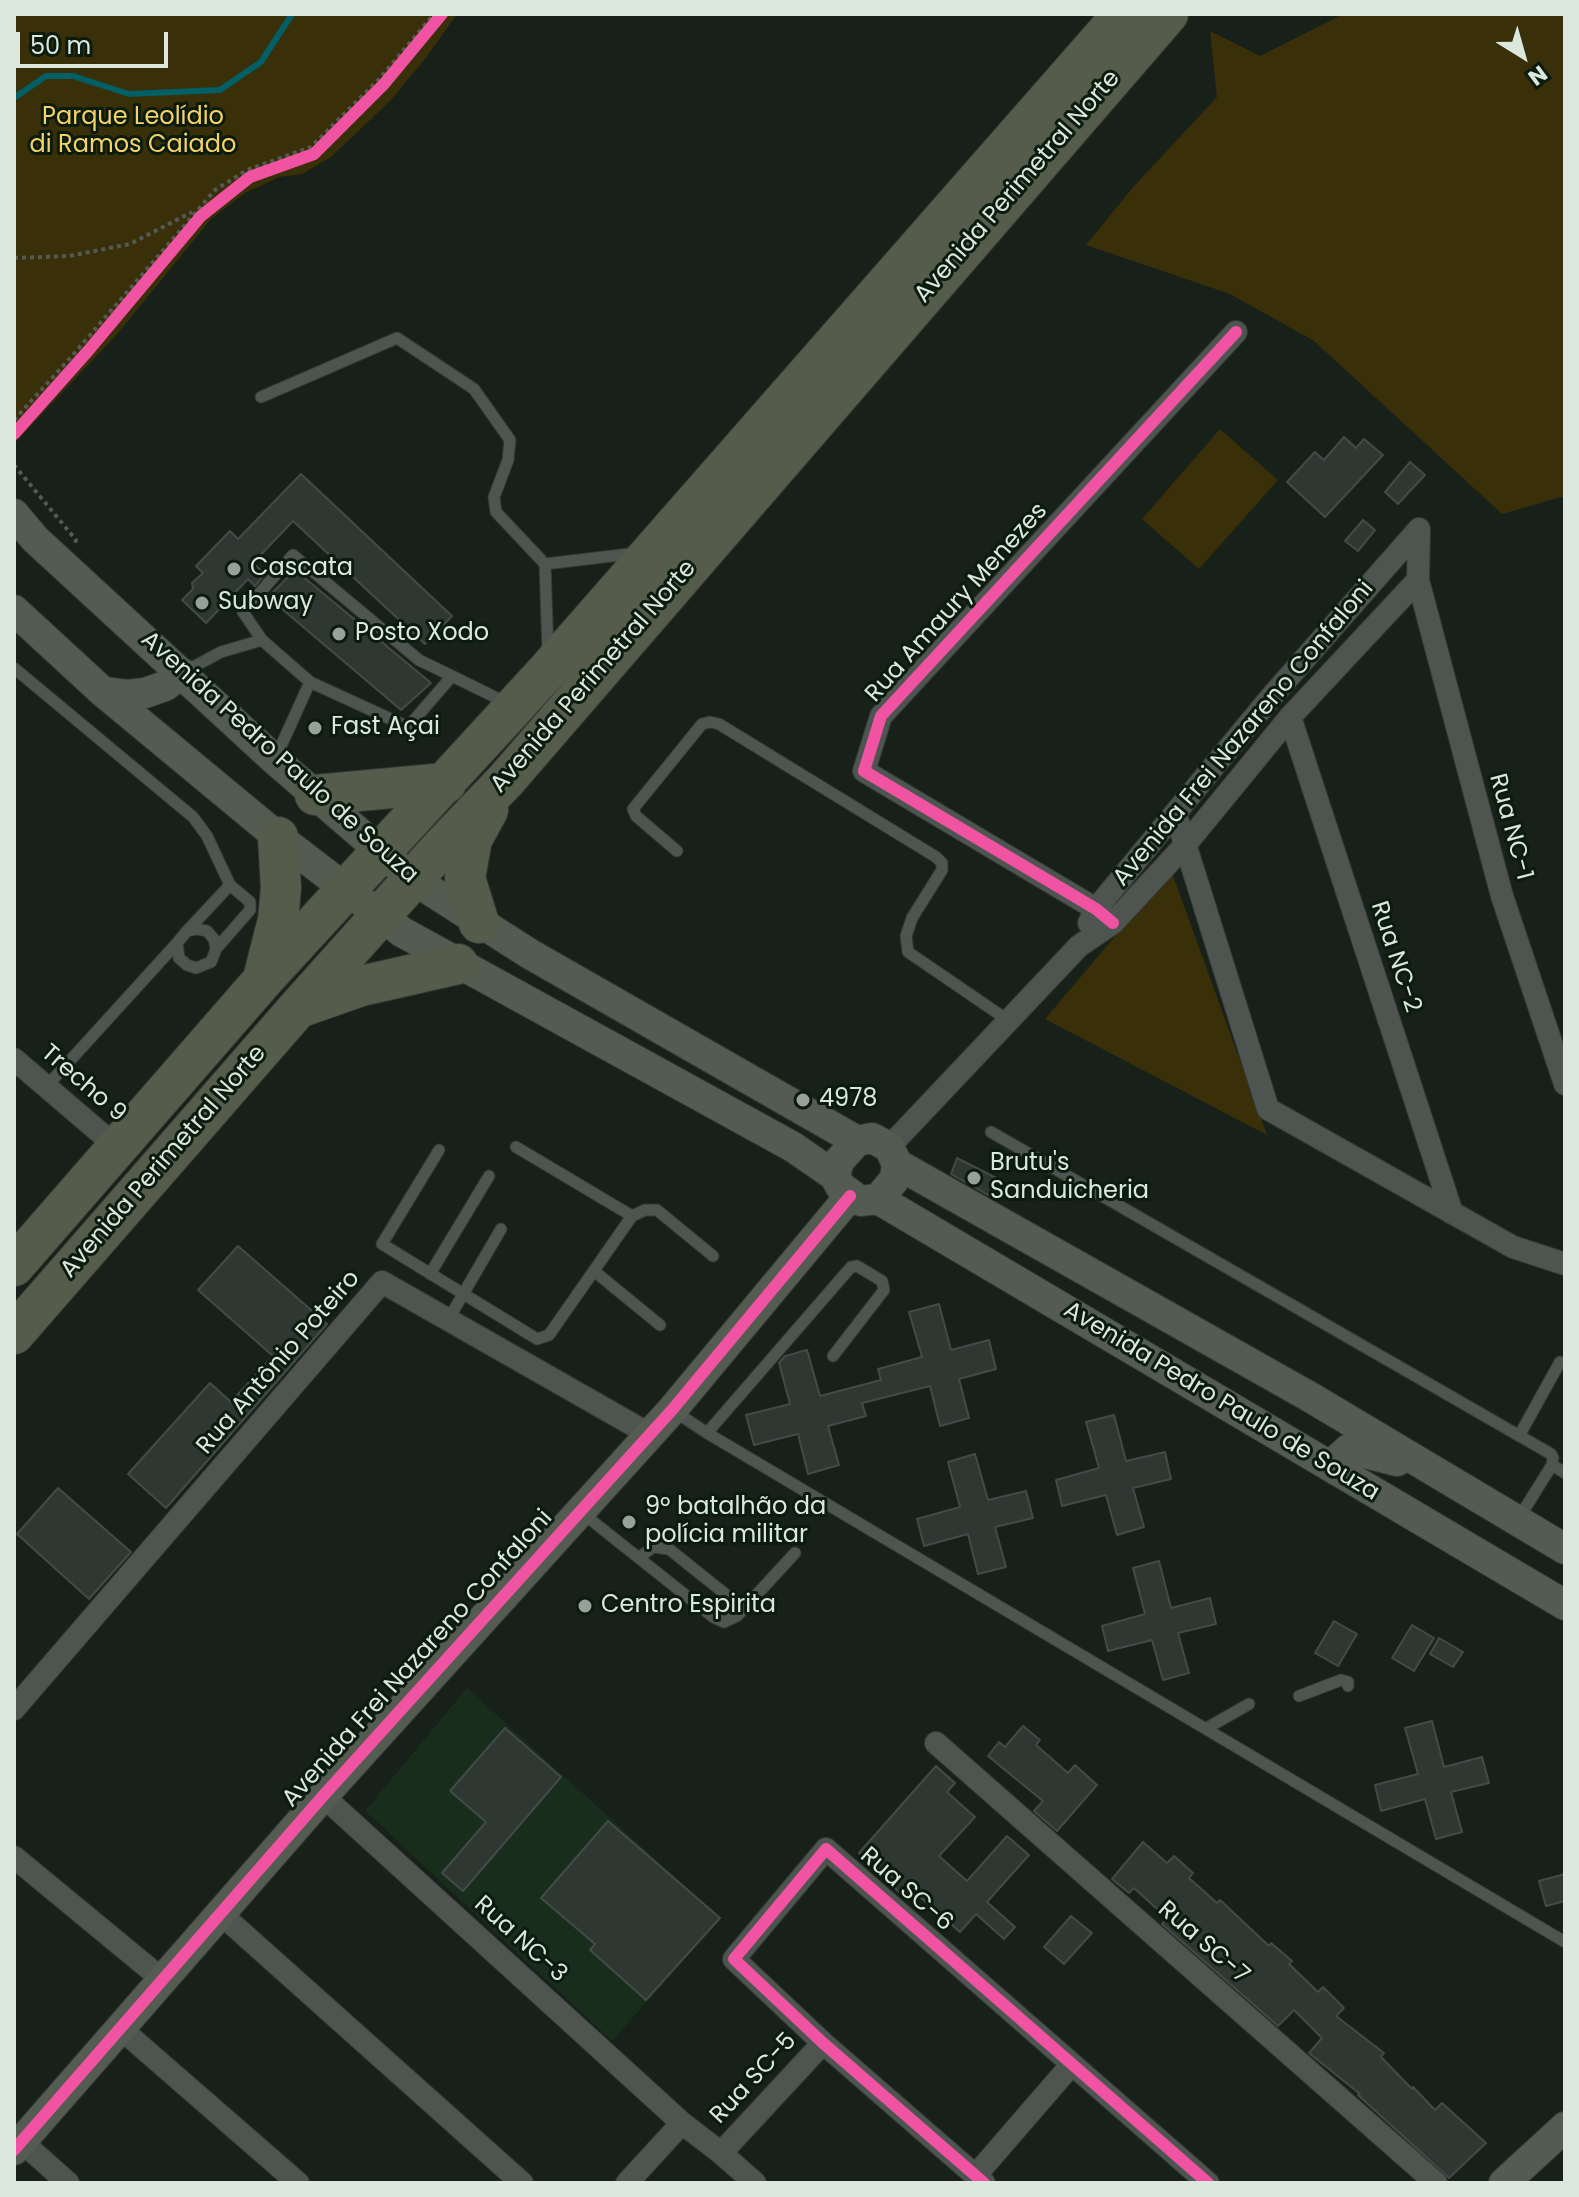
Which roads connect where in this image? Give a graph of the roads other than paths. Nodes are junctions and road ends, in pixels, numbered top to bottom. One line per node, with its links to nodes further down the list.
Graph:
1 (1123, 14): 8 (highway, Avenida Perimetral Norte)
2 (1168, 14): 22 (highway, Avenida Perimetral Norte)
3 (1236, 332): 33 (street, Rua Amaury Menezes)
4 (261, 397): 9 (lane)
5 (14, 514): 7 (main road, Avenida Pedro Paulo de Souza)
6 (1419, 529): 10 (street, Rua NC-1); 25 (street, Avenida Frei Nazareno Confaloni)
7 (25, 534): 15 (main road, Avenida Pedro Paulo de Souza)
8 (653, 551): 9 (lane); 14 (highway, Avenida Perimetral Norte)
9 (545, 564): 14 (lane)
10 (1418, 580): 20 (street, Avenida Frei Nazareno Confaloni); 44 (street, Rua NC-1)
11 (14, 610): 18 (main road, Avenida Pedro Paulo de Souza)
12 (262, 640): 15 (lane); 16 (lane); 17 (lane)
13 (14, 668): 31 (lane)
14 (548, 670): 19 (highway, Avenida Perimetral Norte)
15 (182, 673): 18 (main road); 21 (main road, Avenida Pedro Paulo de Souza)
16 (452, 676): 17 (lane); 19 (lane)
17 (310, 682): 21 (lane)
18 (103, 692): 26 (main road, Avenida Pedro Paulo de Souza)
19 (514, 707): 23 (highway, Avenida Perimetral Norte)
20 (1290, 717): 27 (street, Avenida Frei Nazareno Confaloni); 54 (street, Rua NC-2)
21 (275, 760): 24 (main road, Avenida Pedro Paulo de Souza)
22 (506, 780): 30 (highway, Avenida Perimetral Norte); 35 (highway)
23 (446, 783): 24 (highway); 29 (highway, Avenida Perimetral Norte)
24 (315, 795): 29 (main road, Avenida Pedro Paulo de Souza)
25 (1176, 815): 27 (street); 33 (street, Avenida Frei Nazareno Confaloni)
26 (278, 837): 32 (main road, Avenida Pedro Paulo de Souza); 40 (highway)
27 (1186, 844): 33 (street, Avenida Frei Nazareno Confaloni); 54 (street)
28 (677, 851): 42 (lane)
29 (382, 853): 30 (main road, Avenida Pedro Paulo de Souza); 32 (highway, Avenida Perimetral Norte)
30 (414, 880): 34 (highway, Avenida Perimetral Norte); 35 (main road, Avenida Pedro Paulo de Souza)
31 (230, 885): 36 (lane); 38 (lane)
32 (347, 891): 34 (main road, Avenida Pedro Paulo de Souza); 40 (highway, Avenida Perimetral Norte)
33 (1104, 916): 42 (street, Avenida Frei Nazareno Confaloni)
34 (380, 917): 39 (main road, Avenida Pedro Paulo de Souza); 41 (highway, Avenida Perimetral Norte)
35 (479, 923): 47 (main road, Avenida Pedro Paulo de Souza)
36 (187, 931): 37 (lane); 38 (lane)
37 (177, 943): 38 (lane); 45 (lane)
38 (216, 949)
39 (458, 964): 41 (highway); 53 (main road, Avenida Pedro Paulo de Souza)
40 (263, 980): 49 (highway, Avenida Perimetral Norte)
41 (297, 1009): 65 (highway, Avenida Perimetral Norte)
42 (1010, 1022): 51 (street, Avenida Frei Nazareno Confaloni)
43 (14, 1059): 45 (street, Trecho 9)
44 (1565, 1084)
45 (46, 1087): 49 (street, Trecho 9)
46 (991, 1132): 73 (lane)
47 (857, 1141): 51 (main road); 53 (main road)
48 (516, 1147): 55 (lane)
49 (118, 1148): 59 (highway, Avenida Perimetral Norte)
50 (439, 1150): 61 (lane)
51 (893, 1156): 53 (main road); 68 (main road, Avenida Pedro Paulo de Souza)
52 (489, 1176): 61 (lane)
53 (854, 1190): 69 (main road, Avenida Frei Nazareno Confaloni); 70 (main road, Avenida Pedro Paulo de Souza)
54 (1452, 1213): 58 (street)
55 (632, 1216): 57 (lane); 60 (lane)
56 (501, 1229): 62 (lane)
57 (713, 1256)
58 (1565, 1264)
59 (14, 1266)
60 (594, 1271): 62 (lane); 64 (lane)
61 (430, 1274): 62 (lane)
62 (463, 1294): 63 (lane)
63 (447, 1321): 72 (street, Rua Antônio Poteiro); 88 (street, Rua Antônio Poteiro)
64 (660, 1325)
65 (14, 1334)
66 (833, 1356): 71 (lane)
67 (1560, 1362): 73 (lane)
68 (1310, 1397): 70 (main road); 75 (main road, Avenida Pedro Paulo de Souza)
69 (672, 1410): 71 (lane); 72 (main road, Avenida Frei Nazareno Confaloni)
70 (1253, 1419): 76 (main road, Avenida Pedro Paulo de Souza)
71 (707, 1433): 89 (lane)
72 (649, 1434): 78 (main road, Avenida Frei Nazareno Confaloni)
73 (1519, 1436): 74 (lane)
74 (1552, 1465): 77 (lane); 79 (lane)
75 (1431, 1467): 76 (main road); 79 (main road, Avenida Pedro Paulo de Souza)
76 (1336, 1470): 83 (main road, Avenida Pedro Paulo de Souza)
77 (1565, 1473)
78 (581, 1512): 82 (lane); 91 (main road, Avenida Frei Nazareno Confaloni)
79 (1517, 1520): 80 (main road, Avenida Pedro Paulo de Souza)
80 (1565, 1549)
81 (795, 1553): 84 (lane)
82 (640, 1557): 84 (lane); 84 (lane)
83 (1565, 1605)
84 (744, 1609)
85 (1348, 1686): 86 (lane)
86 (1299, 1696)
87 (1249, 1704): 89 (lane)
88 (14, 1709)
89 (1207, 1728): 94 (lane)
90 (936, 1743): 110 (street, Rua SC-7)
91 (323, 1796): 93 (main road, Avenida Frei Nazareno Confaloni); 99 (street, Rua NC-3)
92 (14, 1857): 95 (street)
93 (221, 1914): 95 (main road, Avenida Frei Nazareno Confaloni); 106 (street)
94 (1565, 1942)
95 (163, 1980): 96 (main road, Avenida Frei Nazareno Confaloni)
96 (120, 2028): 101 (main road, Avenida Frei Nazareno Confaloni); 105 (street)
97 (823, 2043): 98 (street, Rua SC-6); 102 (street, Rua SC-5); 103 (street, Rua SC-6)
98 (1072, 2064): 103 (street, Rua SC-6); 109 (street, Rua SC-6)
99 (682, 2123): 102 (street, Rua NC-3); 107 (street)
100 (1565, 2127): 111 (main road)
101 (18, 2146): 104 (street)
102 (721, 2153): 108 (street, Rua SC-5)
103 (980, 2179)
104 (68, 2183)
105 (298, 2183)
106 (522, 2183)
107 (627, 2183)
108 (755, 2183)
109 (1208, 2183)
110 (1436, 2183)
111 (1504, 2183)

